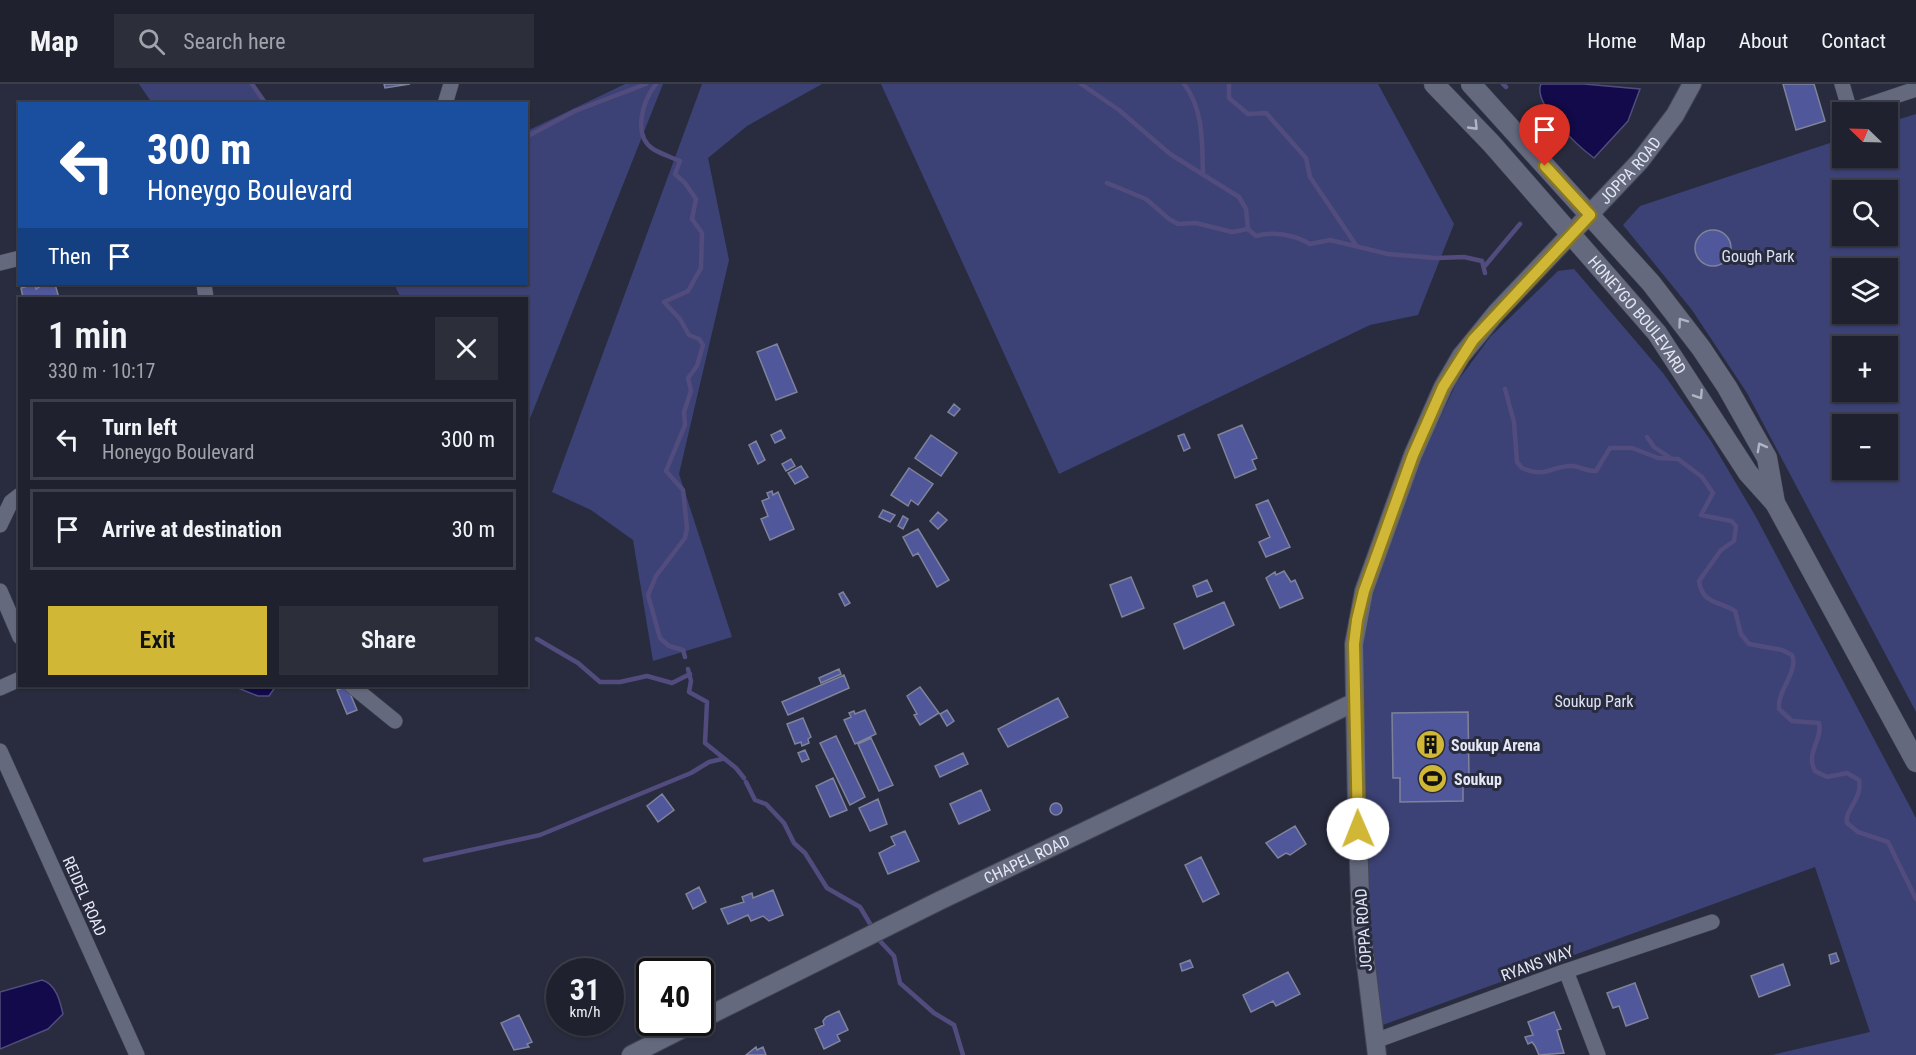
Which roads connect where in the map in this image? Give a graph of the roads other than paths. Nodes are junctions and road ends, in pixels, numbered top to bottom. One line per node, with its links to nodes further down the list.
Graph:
1 (451, 84): 7 (street)
2 (1434, 84): 11 (main road, HONEYGO BOULEVARD, one-way to 11)
3 (1471, 84): 10 (main road, HONEYGO BOULEVARD)
4 (1692, 84): 10 (street, JOPPA ROAD)
5 (1842, 84): 8 (street)
6 (1916, 89): 9 (street)
7 (446, 102)
8 (1847, 102)
9 (1877, 102)
10 (1590, 215): 11 (street, JOPPA ROAD); 15 (main road, HONEYGO BOULEVARD, one-way to 10)
11 (1571, 235): 15 (main road, HONEYGO BOULEVARD, one-way to 15); 22 (street, JOPPA ROAD)
12 (18, 258): 13 (street)
13 (0, 263)
14 (18, 497): 16 (street)
15 (1775, 503): 25 (main road, HONEYGO BOULEVARD)
16 (0, 525)
17 (0, 591): 18 (street)
18 (18, 632)
19 (18, 680): 21 (street)
20 (353, 687): 23 (street)
21 (0, 688)
22 (1355, 702): 28 (street, CHAPEL ROAD); 30 (street, JOPPA ROAD)
23 (395, 721)
24 (0, 752): 31 (street, REIDEL ROAD)
25 (1916, 762)
26 (1712, 922): 27 (street, RYANS WAY)
27 (1566, 971): 30 (street, RYANS WAY); 33 (street)
28 (714, 1013)
29 (669, 1036): 32 (street)
30 (1376, 1048)
31 (137, 1055)
32 (632, 1055)
33 (1598, 1055)

